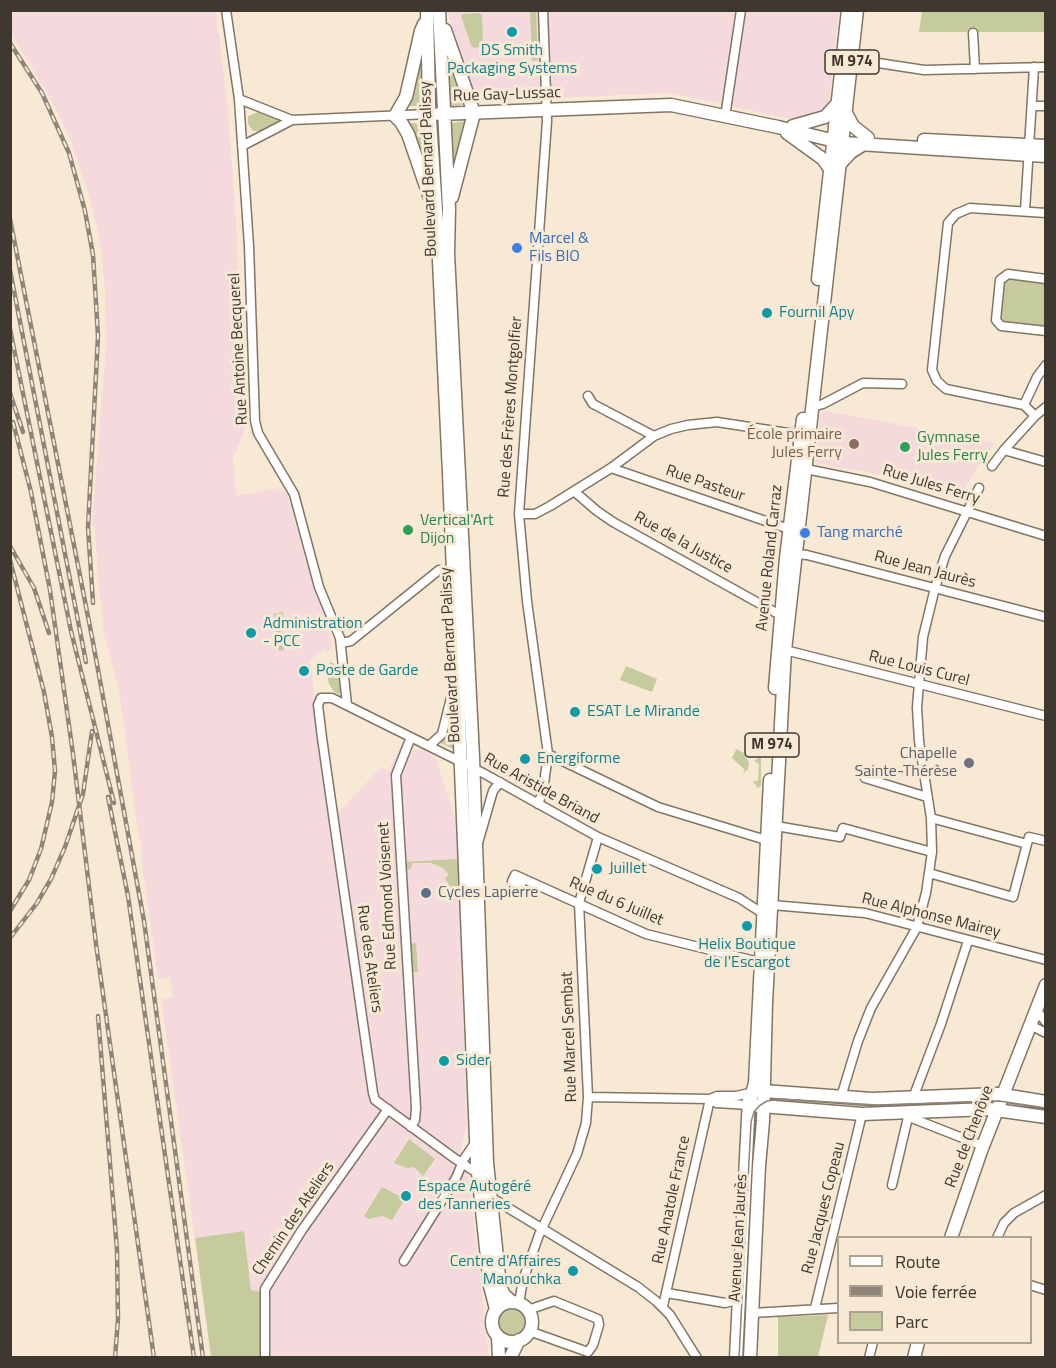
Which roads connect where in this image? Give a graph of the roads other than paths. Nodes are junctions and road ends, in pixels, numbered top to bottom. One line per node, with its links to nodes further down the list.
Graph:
1 (226, 10): 14 (street, Rue Antoine Becquerel)
2 (543, 10): 18 (street, Rue des Frères Montgolfier)
3 (741, 10): 23 (street)
4 (848, 10): 17 (main road, Avenue Roland Carraz / M 974)
5 (857, 10): 9 (main road, Avenue Roland Carraz / M 974)
6 (440, 11): 19 (main road); 21 (main road, Boulevard Bernard Palissy)
7 (428, 14): 13 (main road, Boulevard Bernard Palissy); 22 (main road)
8 (973, 33): 12 (street)
9 (852, 59): 12 (street); 17 (main road, Avenue Roland Carraz / M 974)
10 (1034, 66): 11 (street); 12 (street); 15 (street)
11 (1046, 67)
12 (975, 69)
13 (428, 79): 20 (main road, Boulevard Bernard Palissy); 21 (main road)
14 (238, 99): 24 (street, Rue Gay-Lussac); 29 (street, Rue Antoine Becquerel)
15 (1032, 106): 16 (street); 32 (street)
16 (1046, 106)
17 (842, 109): 25 (main road); 27 (main road, Avenue Roland Carraz / M 974); 28 (main road)
18 (547, 111): 19 (main road, Rue Gay-Lussac); 23 (main road, Rue Gay-Lussac); 58 (street, Rue des Frères Montgolfier)
19 (474, 112): 21 (main road, Rue Gay-Lussac); 35 (main road)
20 (429, 114): 21 (main road, Rue Gay-Lussac); 22 (street, Rue Gay-Lussac); 30 (main road); 38 (main road, Boulevard Bernard Palissy)
21 (445, 114): 30 (main road, Boulevard Bernard Palissy)
22 (395, 116): 24 (street, Rue Gay-Lussac); 38 (main road)
23 (725, 117): 26 (main road, Rue Gay-Lussac)
24 (292, 120): 29 (street)
25 (793, 126): 26 (main road, Rue Gay-Lussac); 27 (main road, Rue Gay-Lussac)
26 (778, 127): 27 (main road, Rue Gay-Lussac); 34 (main road)
27 (838, 138): 28 (main road); 34 (main road, Avenue Roland Carraz / M 974)
28 (866, 141): 32 (main road); 34 (main road)
29 (242, 146): 66 (street, Rue Antoine Becquerel)
30 (446, 146): 35 (main road, Boulevard Bernard Palissy)
31 (1046, 146): 32 (main road)
32 (1029, 149): 33 (main road); 36 (street)
33 (1046, 156)
34 (835, 166): 45 (main road, Avenue Roland Carraz / M 974); 48 (main road, Avenue Roland Carraz / M 974)
35 (449, 209): 77 (main road, Boulevard Bernard Palissy)
36 (1025, 211): 37 (street); 44 (street)
37 (1046, 213)
38 (436, 214): 68 (main road, Boulevard Bernard Palissy)
39 (1046, 279): 40 (street)
40 (1046, 331)
41 (1046, 365): 44 (street)
42 (902, 384): 45 (street)
43 (588, 396): 49 (street)
44 (1024, 405): 47 (street)
45 (812, 407): 54 (main road, Avenue Roland Carraz / M 974)
46 (1046, 407): 47 (street)
47 (1035, 416): 50 (street)
48 (801, 435): 49 (street); 59 (main road, Avenue Roland Carraz / M 974)
49 (654, 436): 53 (street)
50 (1004, 450): 51 (street); 52 (street)
51 (1046, 462)
52 (992, 466)
53 (611, 468): 56 (street); 59 (street, Rue Pasteur)
54 (806, 469): 57 (street, Rue Jules Ferry); 61 (main road, Avenue Roland Carraz / M 974)
55 (979, 488): 57 (street)
56 (575, 492): 58 (street); 64 (street, Rue de la Justice)
57 (967, 510): 60 (street, Rue Jules Ferry); 63 (street)
58 (519, 514): 75 (street, Rue des Frères Montgolfier)
59 (789, 529): 61 (main road); 64 (main road, Avenue Roland Carraz / M 974)
60 (1046, 536)
61 (796, 554): 63 (street, Rue Jean Jaurès); 67 (main road, Avenue Roland Carraz / M 974)
62 (439, 570): 66 (street)
63 (935, 588): 65 (street, Rue Jean Jaurès); 69 (street)
64 (780, 615): 85 (main road, Avenue Roland Carraz / M 974)
65 (1046, 617)
66 (341, 643): 71 (street, Rue Antoine Becquerel)
67 (785, 650): 69 (street, Rue Louis Curel); 83 (main road, Avenue Roland Carraz / M 974)
68 (458, 673): 74 (street, Boulevard Bernard Palissy); 76 (main road, Boulevard Bernard Palissy)
69 (918, 684): 72 (street, Rue Louis Curel); 80 (street)
70 (332, 698): 71 (street, Rue Aristide Briand); 112 (street, Rue des Ateliers)
71 (347, 705): 73 (street, Rue Aristide Briand)
72 (1046, 716)
73 (411, 737): 74 (street, Rue Aristide Briand); 117 (street, Rue Edmond Voisenet)
74 (429, 746): 76 (street, Rue Aristide Briand)
75 (548, 753): 81 (street, Rue des Frères Montgolfier); 85 (street)
76 (460, 761): 77 (street, Rue Aristide Briand); 118 (main road, Boulevard Bernard Palissy)
77 (474, 768): 79 (street, Rue Aristide Briand); 88 (main road, Boulevard Bernard Palissy)
78 (865, 778): 80 (street)
79 (500, 782): 81 (street, Rue Aristide Briand); 88 (street)
80 (927, 797): 82 (street)
81 (538, 804): 84 (street, Rue Aristide Briand)
82 (932, 818): 86 (street); 89 (street)
83 (776, 826): 89 (street); 93 (main road, Avenue Roland Carraz / M 974)
84 (598, 837): 92 (street, Rue Marcel Sembat); 93 (street, Rue Aristide Briand)
85 (766, 840): 93 (main road, Avenue Roland Carraz / M 974)
86 (1028, 840): 87 (street); 90 (street)
87 (1046, 842)
88 (476, 848): 122 (main road, Boulevard Bernard Palissy)
89 (932, 852): 90 (street)
90 (929, 873): 94 (street)
91 (521, 885): 92 (street, Rue du 6 Juillet)
92 (579, 903): 97 (street, Rue du 6 Juillet); 106 (street, Rue Marcel Sembat)
93 (767, 910): 94 (street, Rue Alphonse Mairey); 97 (main road, Avenue Roland Carraz / M 974); 99 (main road, Avenue Roland Carraz / M 974)
94 (917, 927): 95 (street, Rue Alphonse Mairey); 107 (street)
95 (968, 941): 96 (street, Rue Alphonse Mairey); 108 (street)
96 (1046, 960)
97 (759, 962): 99 (main road, Avenue Roland Carraz / M 974)
98 (1045, 988): 100 (main road, Rue de Chenôve)
99 (760, 1007): 104 (main road, M 974); 104 (main road, Avenue Roland Carraz / M 974)
100 (1036, 1010): 101 (street); 102 (main road, Rue de Chenôve)
101 (1046, 1022)
102 (1030, 1025): 103 (street); 105 (main road, Rue de Chenôve)
103 (1046, 1033)
104 (756, 1093): 107 (main road); 109 (street); 111 (main road); 129 (main road, Avenue Roland Carraz / M 974)
105 (1004, 1095): 108 (main road); 110 (main road); 113 (main road, Rue de Chenôve)
106 (588, 1097): 109 (street); 124 (street, Rue Marcel Sembat)
107 (841, 1097): 108 (main road)
108 (913, 1098)
109 (710, 1099): 128 (street, Rue Anatole France)
110 (1046, 1102)
111 (763, 1106): 114 (main road); 135 (main road, Avenue Jean Jaurès)
112 (388, 1109): 117 (street, Rue des Ateliers); 139 (street, Chemin des Ateliers)
113 (998, 1110): 115 (main road); 116 (main road); 119 (main road, Rue de Chenôve)
114 (862, 1114): 115 (main road); 132 (street, Rue Jacques Copeau)
115 (909, 1115): 119 (street); 121 (street)
116 (1046, 1117)
117 (411, 1127): 120 (street, Rue des Ateliers)
118 (477, 1140): 120 (street); 122 (main road, Boulevard Bernard Palissy)
119 (983, 1146): 125 (main road, Rue de Chenôve)
120 (462, 1164): 122 (street, Rue des Ateliers); 127 (street)
121 (892, 1185)
122 (484, 1186): 124 (street, Rue des Ateliers); 130 (main road); 134 (main road)
123 (1046, 1195): 126 (street)
124 (542, 1228): 130 (street, Rue Marcel Sembat); 131 (street, Rue des Ateliers)
125 (952, 1236)
126 (998, 1236)
127 (404, 1261)
128 (667, 1293): 129 (street); 131 (street, Rue Anatole France)
129 (739, 1295): 143 (main road, Avenue Jean Jaurès / M 974)
130 (520, 1305): 134 (main road); 136 (main road); 136 (street)
131 (663, 1306): 142 (street, Rue des Ateliers)
132 (815, 1308): 133 (street); 135 (street)
133 (837, 1308)
134 (496, 1309): 137 (main road)
135 (752, 1313): 144 (main road, Avenue Jean Jaurès)
136 (529, 1331): 138 (main road)
137 (498, 1336): 138 (main road); 140 (main road)
138 (519, 1340): 141 (main road)
139 (265, 1358)
140 (500, 1358)
141 (510, 1358)
142 (697, 1358)
143 (736, 1358)
144 (750, 1358)

